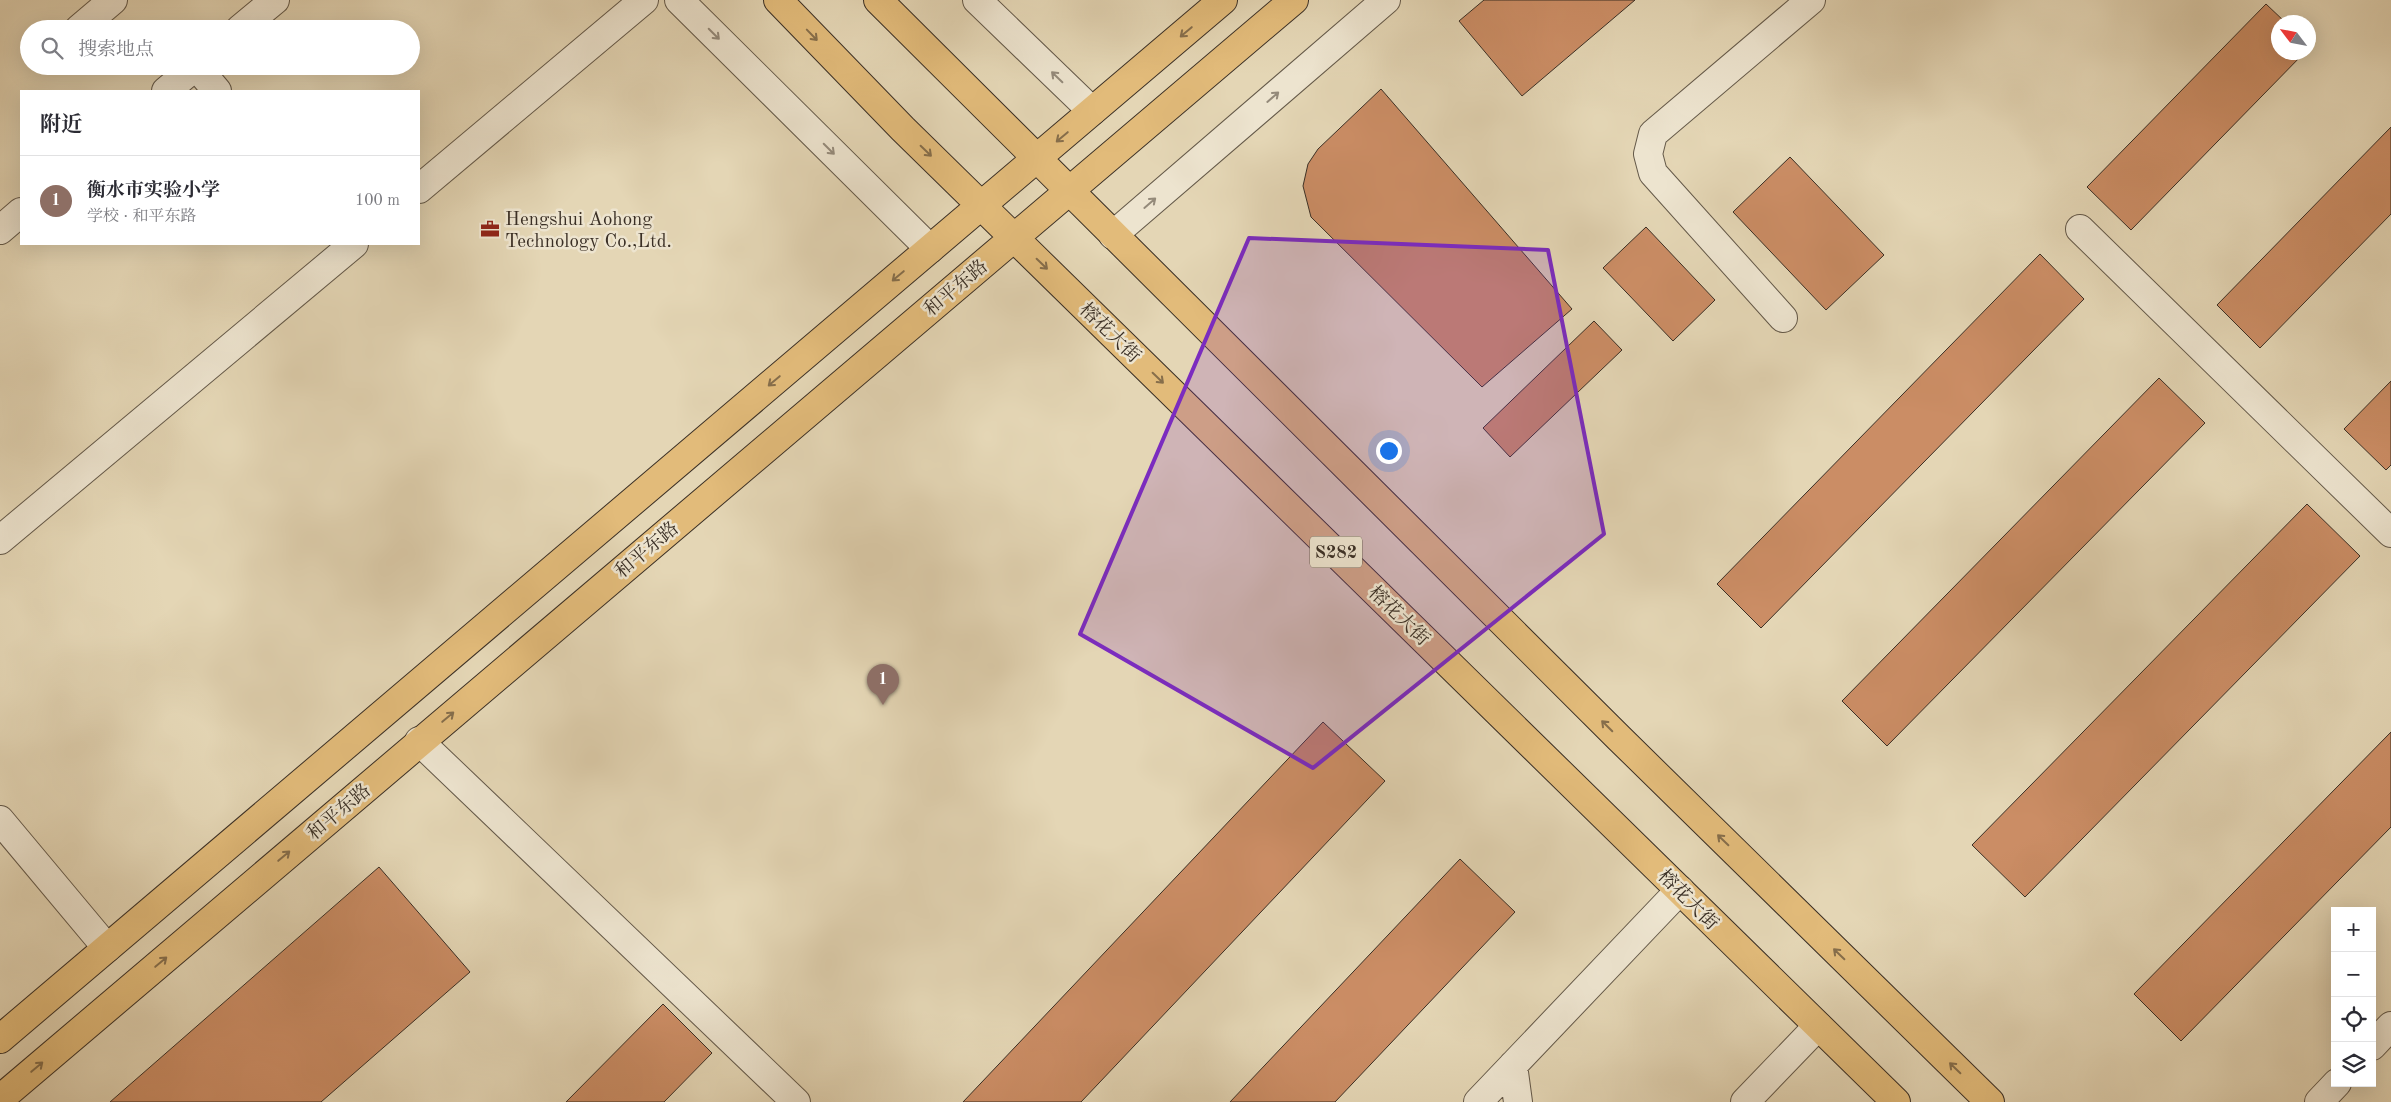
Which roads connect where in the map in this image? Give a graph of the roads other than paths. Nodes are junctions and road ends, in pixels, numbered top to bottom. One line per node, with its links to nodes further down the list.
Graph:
1 (113, 0): 12 (street)
2 (275, 0): 13 (street)
3 (644, 0): 20 (street)
4 (679, 0): 29 (street, one-way to 29)
5 (778, 0): 22 (main road, 榕花大街 / S282, one-way to 22)
6 (878, 0): 19 (main road)
7 (977, 0): 18 (street, one-way to 7)
8 (1224, 0): 18 (main road, one-way to 18)
9 (1294, 0): 21 (main road, 和平东路)
10 (1386, 0): 26 (street, one-way to 10)
11 (1812, 0): 30 (street)
12 (90, 20)
13 (251, 20)
14 (185, 75): 16 (street)
15 (204, 75): 17 (street)
16 (167, 90)
17 (216, 90)
18 (1092, 111): 19 (main road, one-way to 19)
19 (1036, 159): 21 (main road); 22 (main road)
20 (420, 188)
21 (1068, 191): 26 (main road); 27 (main road, 和平东路)
22 (982, 206): 27 (main road, 榕花大街 / S282); 29 (main road)
23 (20, 213): 25 (street)
24 (2080, 229): 31 (street)
25 (0, 230)
26 (1113, 235): 49 (main road, one-way to 26)
27 (1014, 237): 33 (main road, 和平东路, one-way to 27); 35 (main road, 榕花大街 / S282, one-way to 35)
28 (349, 245): 32 (street)
29 (930, 249): 36 (main road, one-way to 36)
30 (1782, 318)
31 (2391, 533)
32 (0, 540)
33 (419, 741): 43 (main road, 和平东路, one-way to 33); 44 (street)
34 (0, 820): 36 (street)
35 (1680, 890): 37 (main road, 榕花大街 / S282); 41 (street)
36 (107, 948): 39 (main road)
37 (1818, 1026): 47 (street); 48 (main road, 榕花大街 / S282)
38 (2391, 1026): 40 (street)
39 (0, 1039)
40 (2376, 1042)
41 (1513, 1065): 45 (street); 46 (street)
42 (2333, 1087): 50 (street)
43 (11, 1097)
44 (796, 1102)
45 (1478, 1102)
46 (1518, 1102)
47 (1745, 1102)
48 (1896, 1102)
49 (1990, 1102)
50 (2319, 1102)

